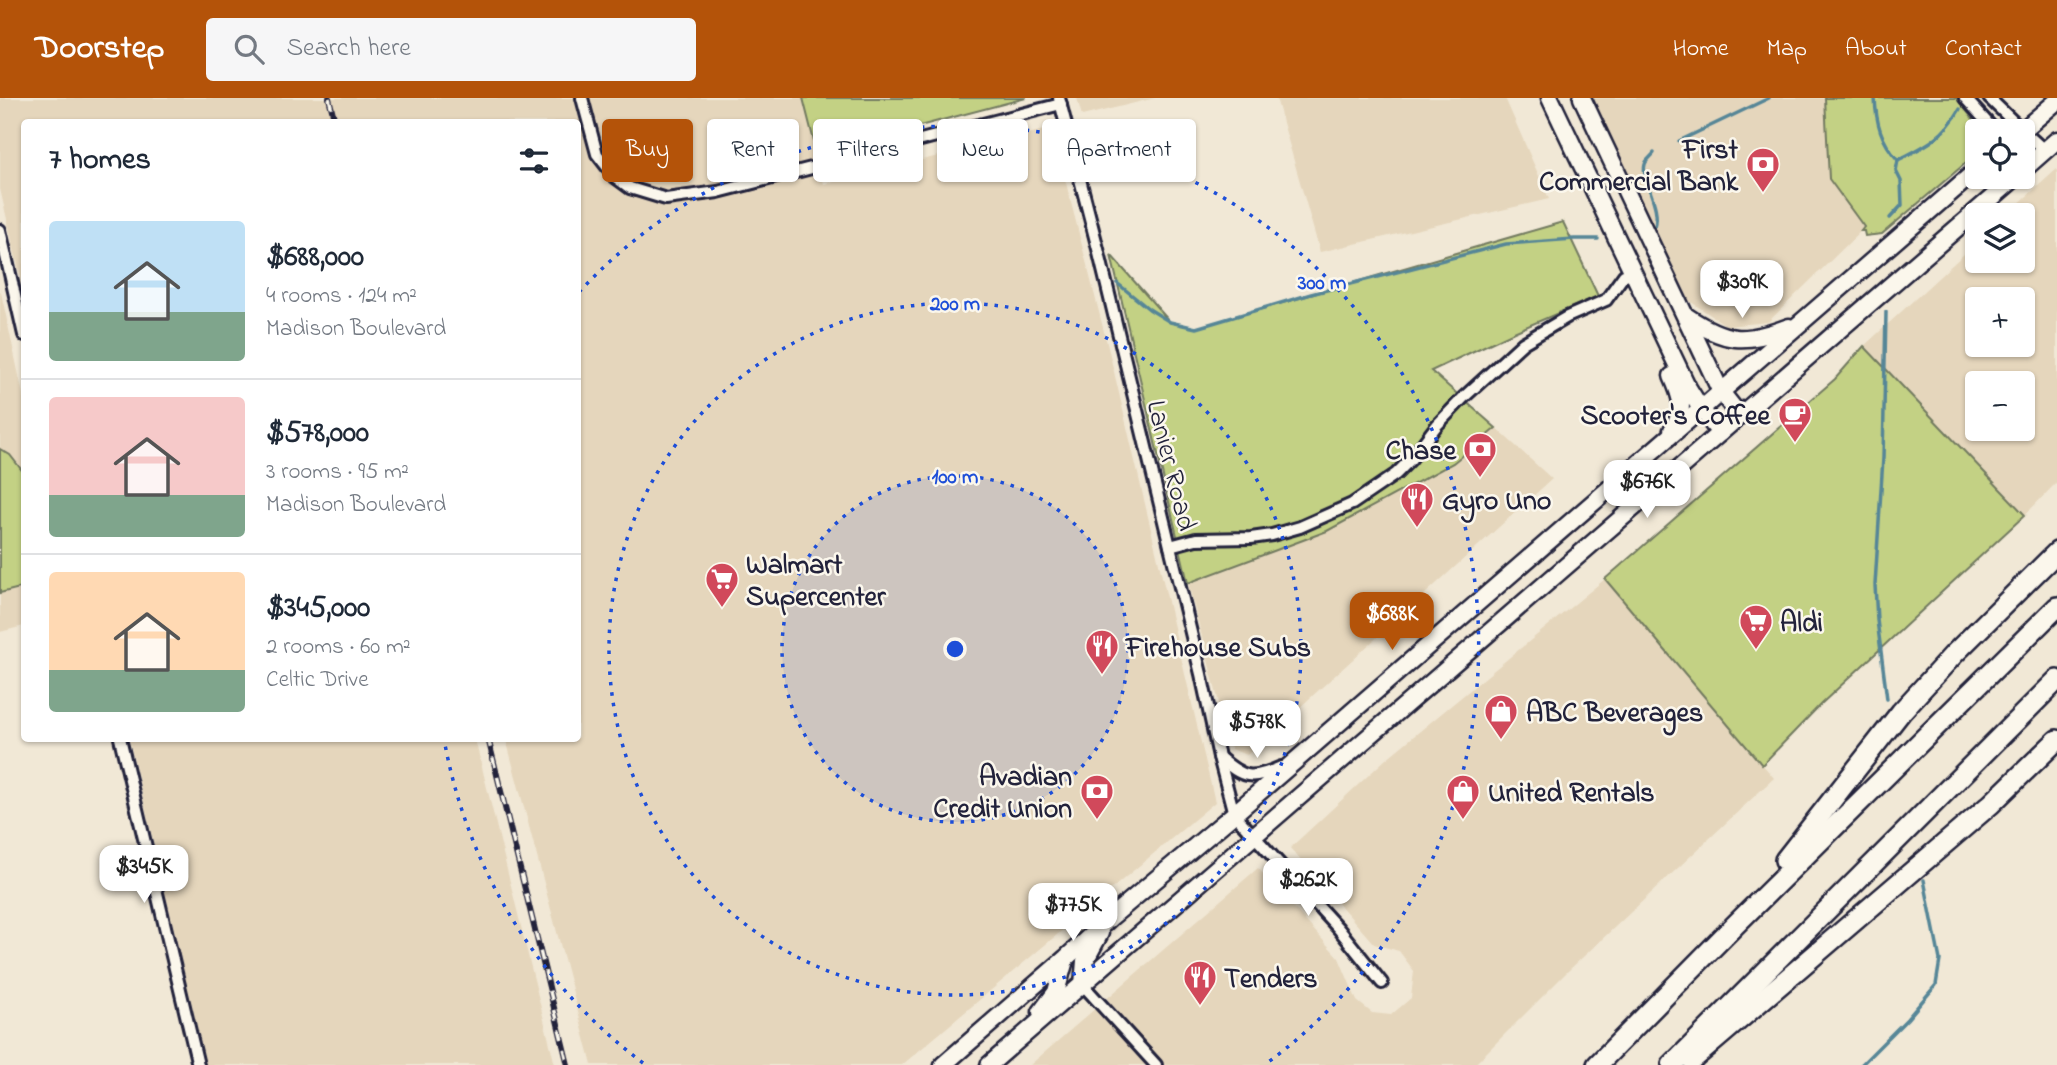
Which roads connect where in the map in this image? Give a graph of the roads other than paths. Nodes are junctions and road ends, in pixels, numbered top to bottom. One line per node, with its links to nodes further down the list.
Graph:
1 (582, 98): 6 (street)
2 (1550, 98): 15 (main road)
3 (1582, 98): 19 (main road)
4 (1965, 98): 8 (street)
5 (1989, 98): 9 (street)
6 (1060, 101): 27 (street, Lanier Road)
7 (2057, 101): 10 (main road)
8 (1984, 119)
9 (2010, 119)
10 (2035, 120)
11 (2035, 137): 12 (street)
12 (2051, 145): 13 (main road)
13 (2035, 157)
14 (1965, 180): 21 (main road)
15 (1588, 181): 18 (main road); 23 (main road)
16 (2002, 189): 24 (main road)
17 (0, 230): 20 (street)
18 (1624, 275): 26 (main road); 27 (street)
19 (1686, 316): 21 (main road); 22 (main road)
20 (21, 322)
21 (1798, 324): 22 (main road)
22 (1721, 392): 23 (main road); 24 (main road)
23 (1701, 409): 25 (main road); 26 (main road)
24 (1740, 416): 25 (main road)
25 (1720, 433): 31 (main road)
26 (1659, 445): 30 (main road)
27 (1170, 546): 35 (street, Lanier Road)
28 (2057, 552): 40 (highway)
29 (2057, 607): 40 (highway)
30 (1446, 628): 31 (main road); 36 (main road)
31 (1467, 652): 38 (main road)
32 (2057, 680): 50 (highway)
33 (2057, 740): 51 (highway)
34 (121, 742): 45 (street)
35 (1219, 757): 36 (street); 37 (street, Lanier Road)
36 (1294, 762): 37 (main road)
37 (1234, 814): 38 (street); 39 (main road)
38 (1255, 835): 42 (street); 43 (main road)
39 (1111, 916): 41 (main road); 43 (main road)
40 (1735, 925): 49 (highway)
41 (1066, 958): 44 (main road); 46 (main road)
42 (1382, 983)
43 (1083, 985): 44 (main road); 48 (street)
44 (1022, 1036): 47 (main road)
45 (198, 1065)
46 (943, 1065)
47 (989, 1065)
48 (1156, 1065)
49 (1597, 1065)
50 (1672, 1065)
51 (1686, 1065)

